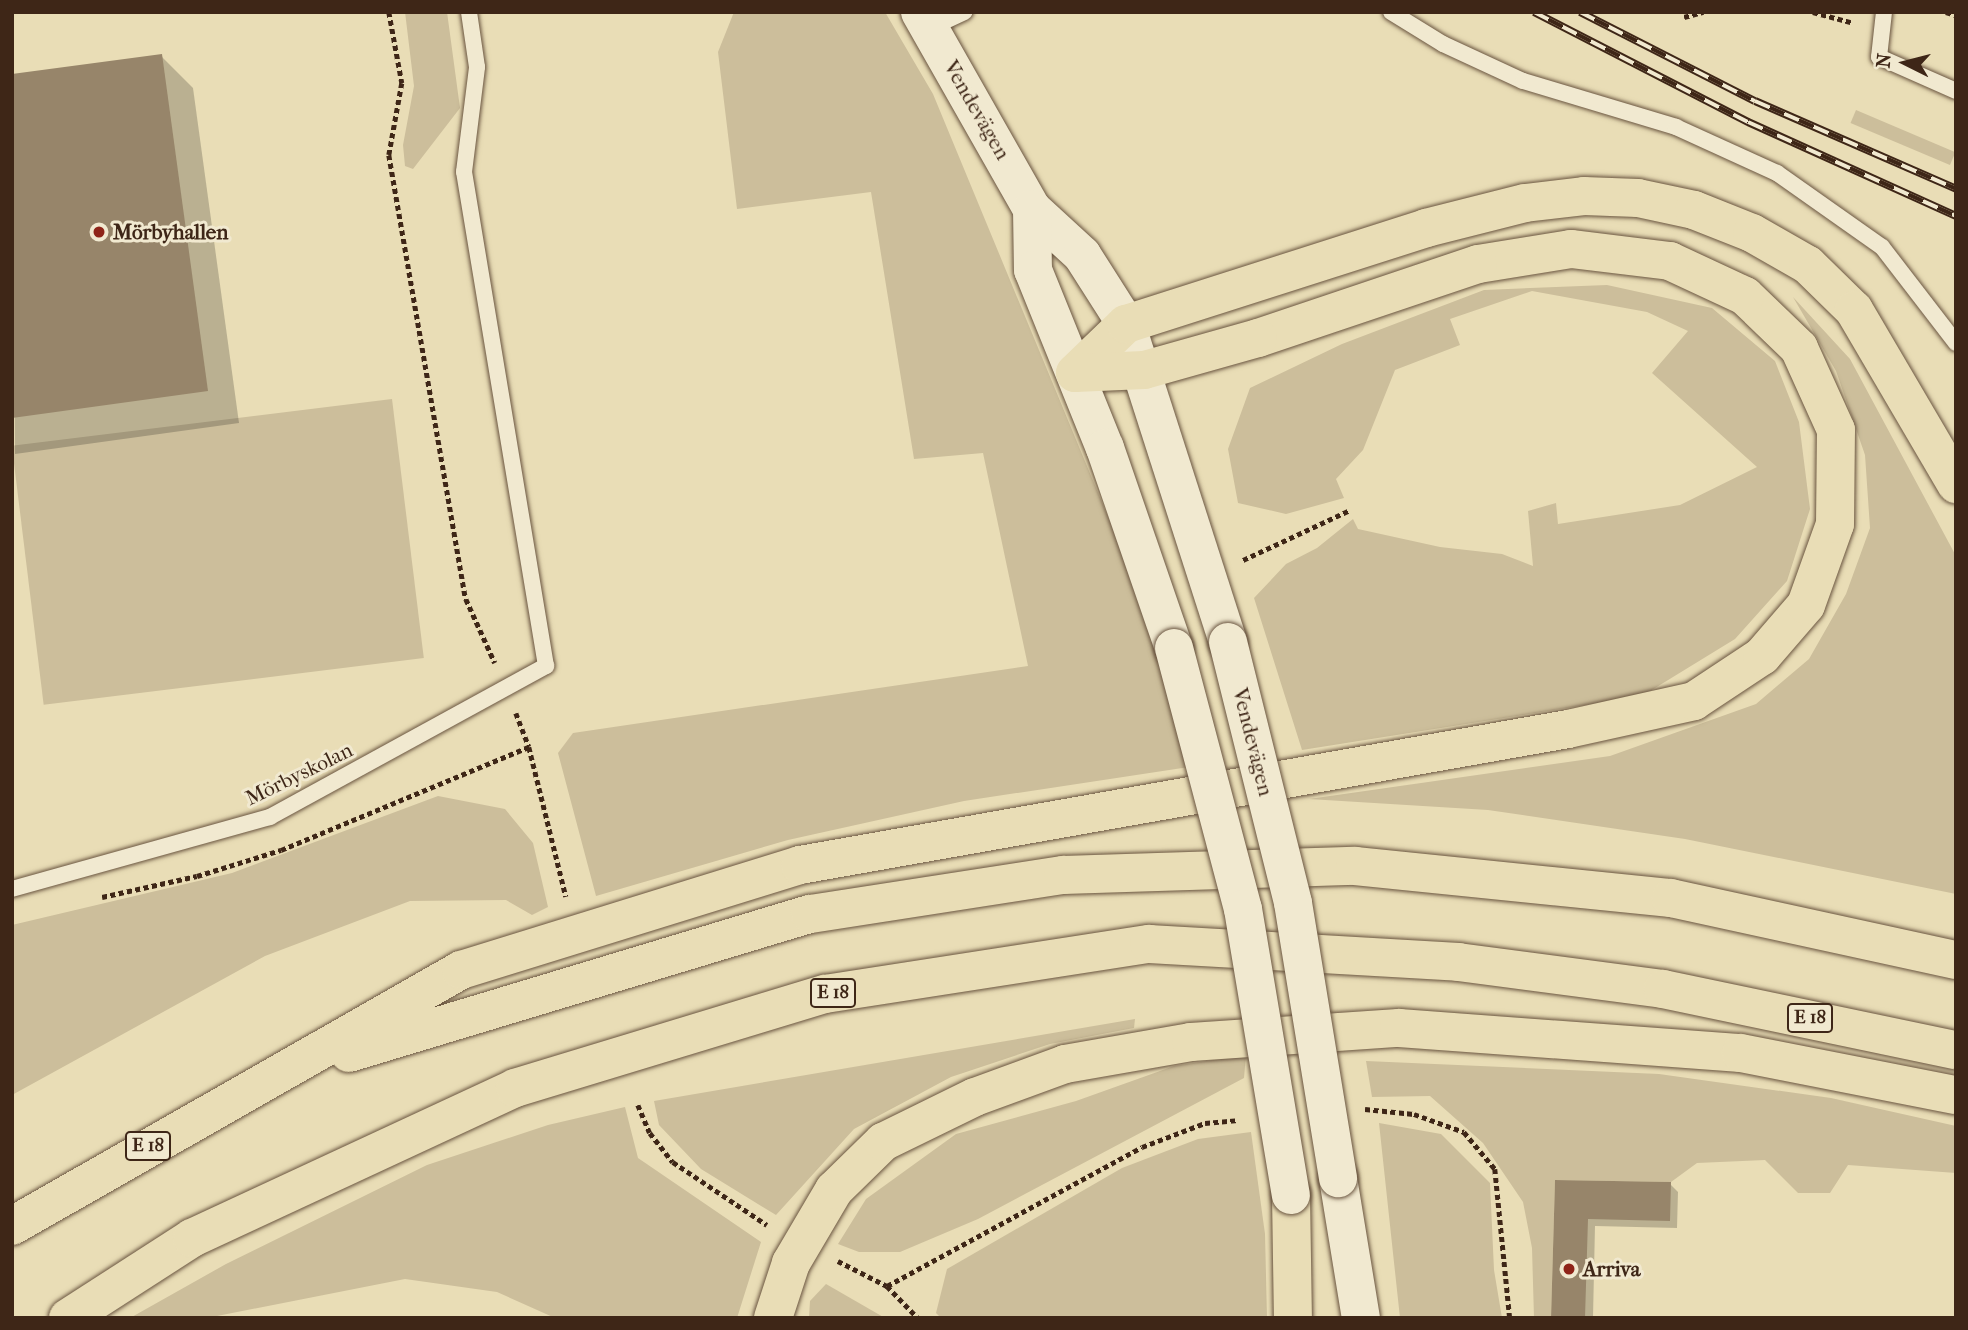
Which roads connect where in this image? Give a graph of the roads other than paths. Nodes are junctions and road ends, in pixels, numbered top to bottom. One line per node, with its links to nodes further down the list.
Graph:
1 (469, 12): 13 (lane, Mörbyskolan)
2 (964, 12): 5 (lane)
3 (1391, 12): 9 (lane)
4 (1884, 12): 6 (lane)
5 (925, 20): 7 (street, Vendevägen)
6 (1956, 90)
7 (1032, 209): 8 (street, Vendevägen); 11 (street, Vendevägen)
8 (1126, 324): 10 (street, Vendevägen); 11 (highway); 12 (highway)
9 (1956, 343)
10 (1144, 370): 11 (highway); 16 (highway); 24 (street, Vendevägen, bridge)
11 (1075, 373): 18 (street, Vendevägen, bridge)
12 (1956, 484)
13 (12, 889)
14 (1956, 960): 16 (highway, E 18)
15 (1956, 1050): 20 (highway, E 18)
16 (286, 1071): 19 (highway, E 18)
17 (1956, 1095): 21 (highway)
18 (1291, 1195): 22 (highway); 23 (street, Vendevägen)
19 (12, 1226)
20 (68, 1318)
21 (773, 1318)
22 (1293, 1318)
23 (1306, 1318)
24 (1361, 1318)

